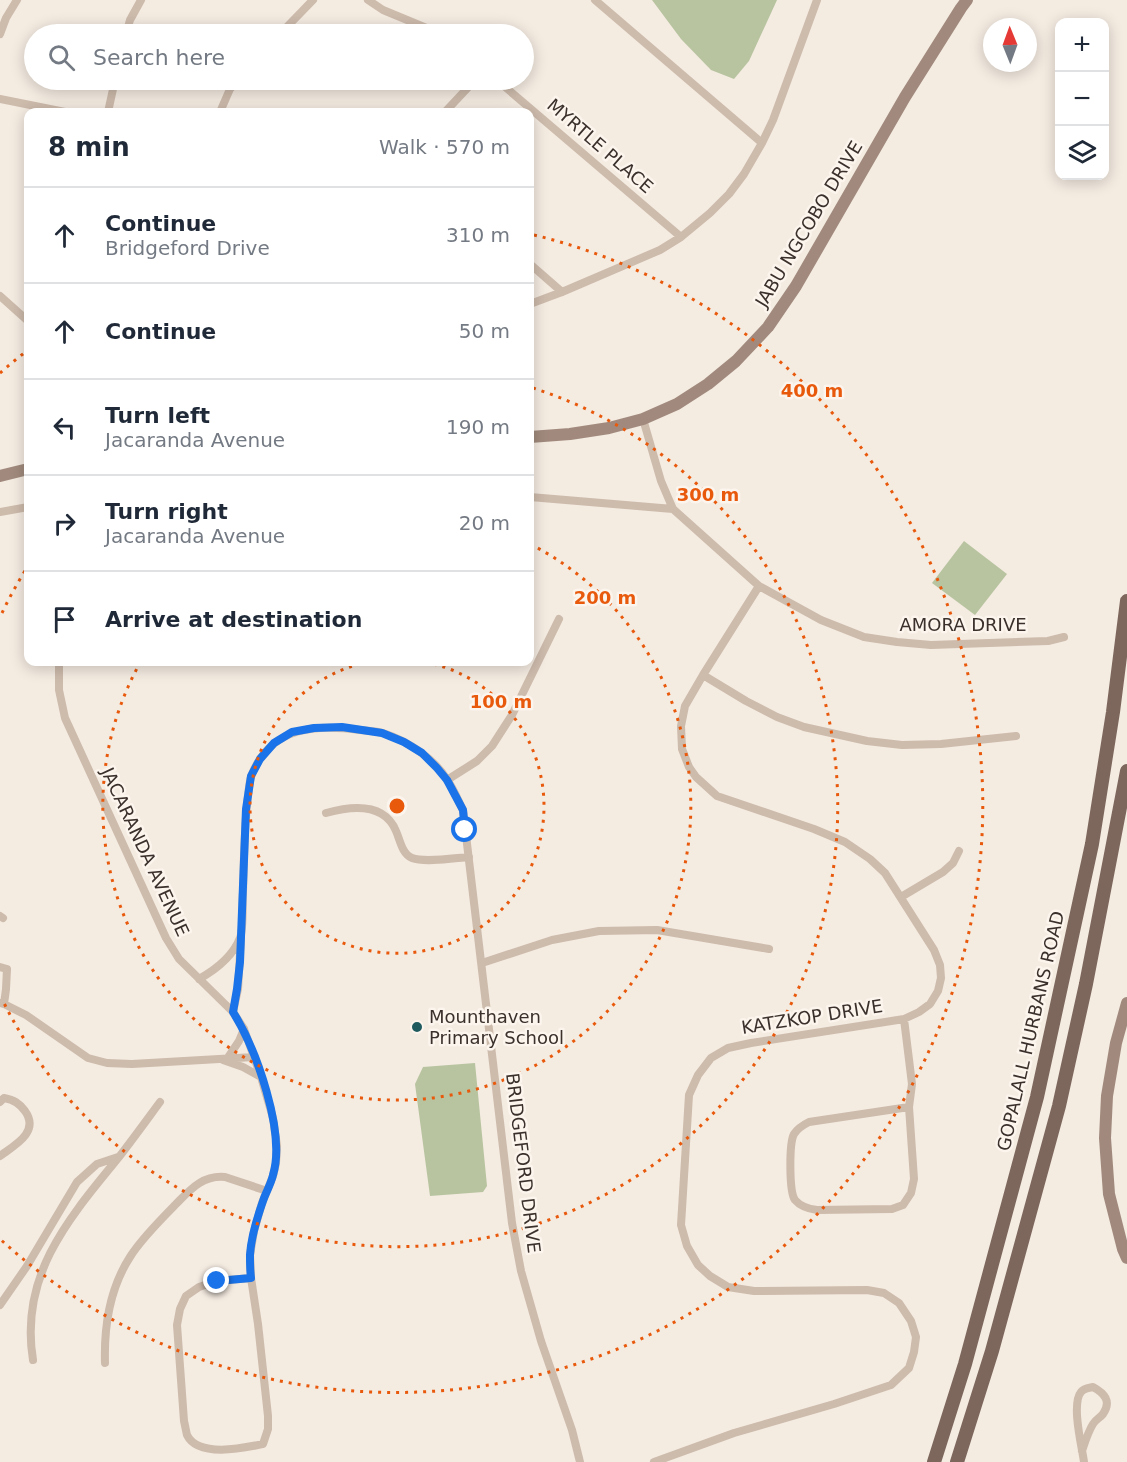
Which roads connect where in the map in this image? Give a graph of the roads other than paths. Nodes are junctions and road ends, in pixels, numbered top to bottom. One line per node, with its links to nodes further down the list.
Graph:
1 (17, 0): 11 (street)
2 (141, 0): 8 (street)
3 (313, 0): 9 (street)
4 (368, 0): 10 (street)
5 (595, 0): 23 (street)
6 (817, 0): 23 (street)
7 (967, 0): 30 (main road, JABU NGCOBO DRIVE)
8 (129, 24)
9 (290, 24)
10 (417, 24)
11 (0, 34)
12 (113, 90): 18 (street)
13 (229, 90): 19 (street)
14 (466, 90): 20 (street)
15 (509, 90): 21 (street, MYRTLE PLACE)
16 (0, 99): 17 (street)
17 (45, 108)
18 (109, 108)
19 (222, 108)
20 (449, 108)
21 (530, 108)
22 (534, 112): 24 (street, MYRTLE PLACE)
23 (762, 143): 24 (street)
24 (681, 237): 26 (street)
25 (534, 268): 26 (street)
26 (562, 292): 28 (street)
27 (0, 296): 29 (street)
28 (534, 302)
29 (24, 317)
30 (643, 419): 31 (main road, JABU NGCOBO DRIVE); 36 (street, AMORA DRIVE)
31 (534, 437)
32 (24, 471): 33 (main road)
33 (0, 476)
34 (534, 497): 36 (street)
35 (24, 508): 37 (street)
36 (673, 508): 38 (street, AMORA DRIVE)
37 (0, 512)
38 (759, 586): 41 (street, AMORA DRIVE); 43 (street, KATZKOP DRIVE)
39 (1127, 601): 78 (main road, GOPALALL HURBANS ROAD)
40 (559, 619): 46 (street)
41 (1064, 637)
42 (58, 666): 55 (street, JACARANDA AVENUE)
43 (702, 675): 44 (street); 50 (street, KATZKOP DRIVE)
44 (1016, 736)
45 (1127, 771): 79 (main road)
46 (447, 780): 49 (street, BRIDGEFORD DRIVE); 51 (street, BRIDGEFORD DRIVE)
47 (326, 813): 49 (street)
48 (959, 851): 50 (street)
49 (469, 857): 53 (street, BRIDGEFORD DRIVE)
50 (901, 897): 59 (street, KATZKOP DRIVE)
51 (241, 936): 55 (street); 58 (street, BRIDGEFORD DRIVE)
52 (769, 948): 53 (street)
53 (482, 963): 76 (street, BRIDGEFORD DRIVE)
54 (0, 967): 57 (street)
55 (198, 979): 58 (street, JACARANDA AVENUE)
56 (1127, 1003): 70 (main road)
57 (2, 1004): 62 (street)
58 (233, 1012): 60 (street, JACARANDA AVENUE)
59 (904, 1019): 66 (street); 77 (street, KATZKOP DRIVE)
60 (244, 1029): 61 (street, JACARANDA AVENUE); 62 (street)
61 (255, 1057): 62 (street); 63 (street, JACARANDA AVENUE)
62 (224, 1059): 63 (street)
63 (261, 1077): 69 (street, JACARANDA AVENUE)
64 (0, 1102): 67 (street)
65 (160, 1102): 68 (street)
66 (909, 1107): 66 (street)
67 (0, 1156)
68 (119, 1157): 72 (street); 73 (street)
69 (267, 1191): 71 (street, JACARANDA AVENUE); 74 (street)
70 (1127, 1258)
71 (251, 1278): 71 (street, JACARANDA AVENUE)
72 (0, 1305)
73 (33, 1360)
74 (105, 1364)
75 (1082, 1451): 75 (street); 80 (street)
76 (580, 1462)
77 (654, 1462)
78 (934, 1462)
79 (957, 1462)
80 (1084, 1462)

